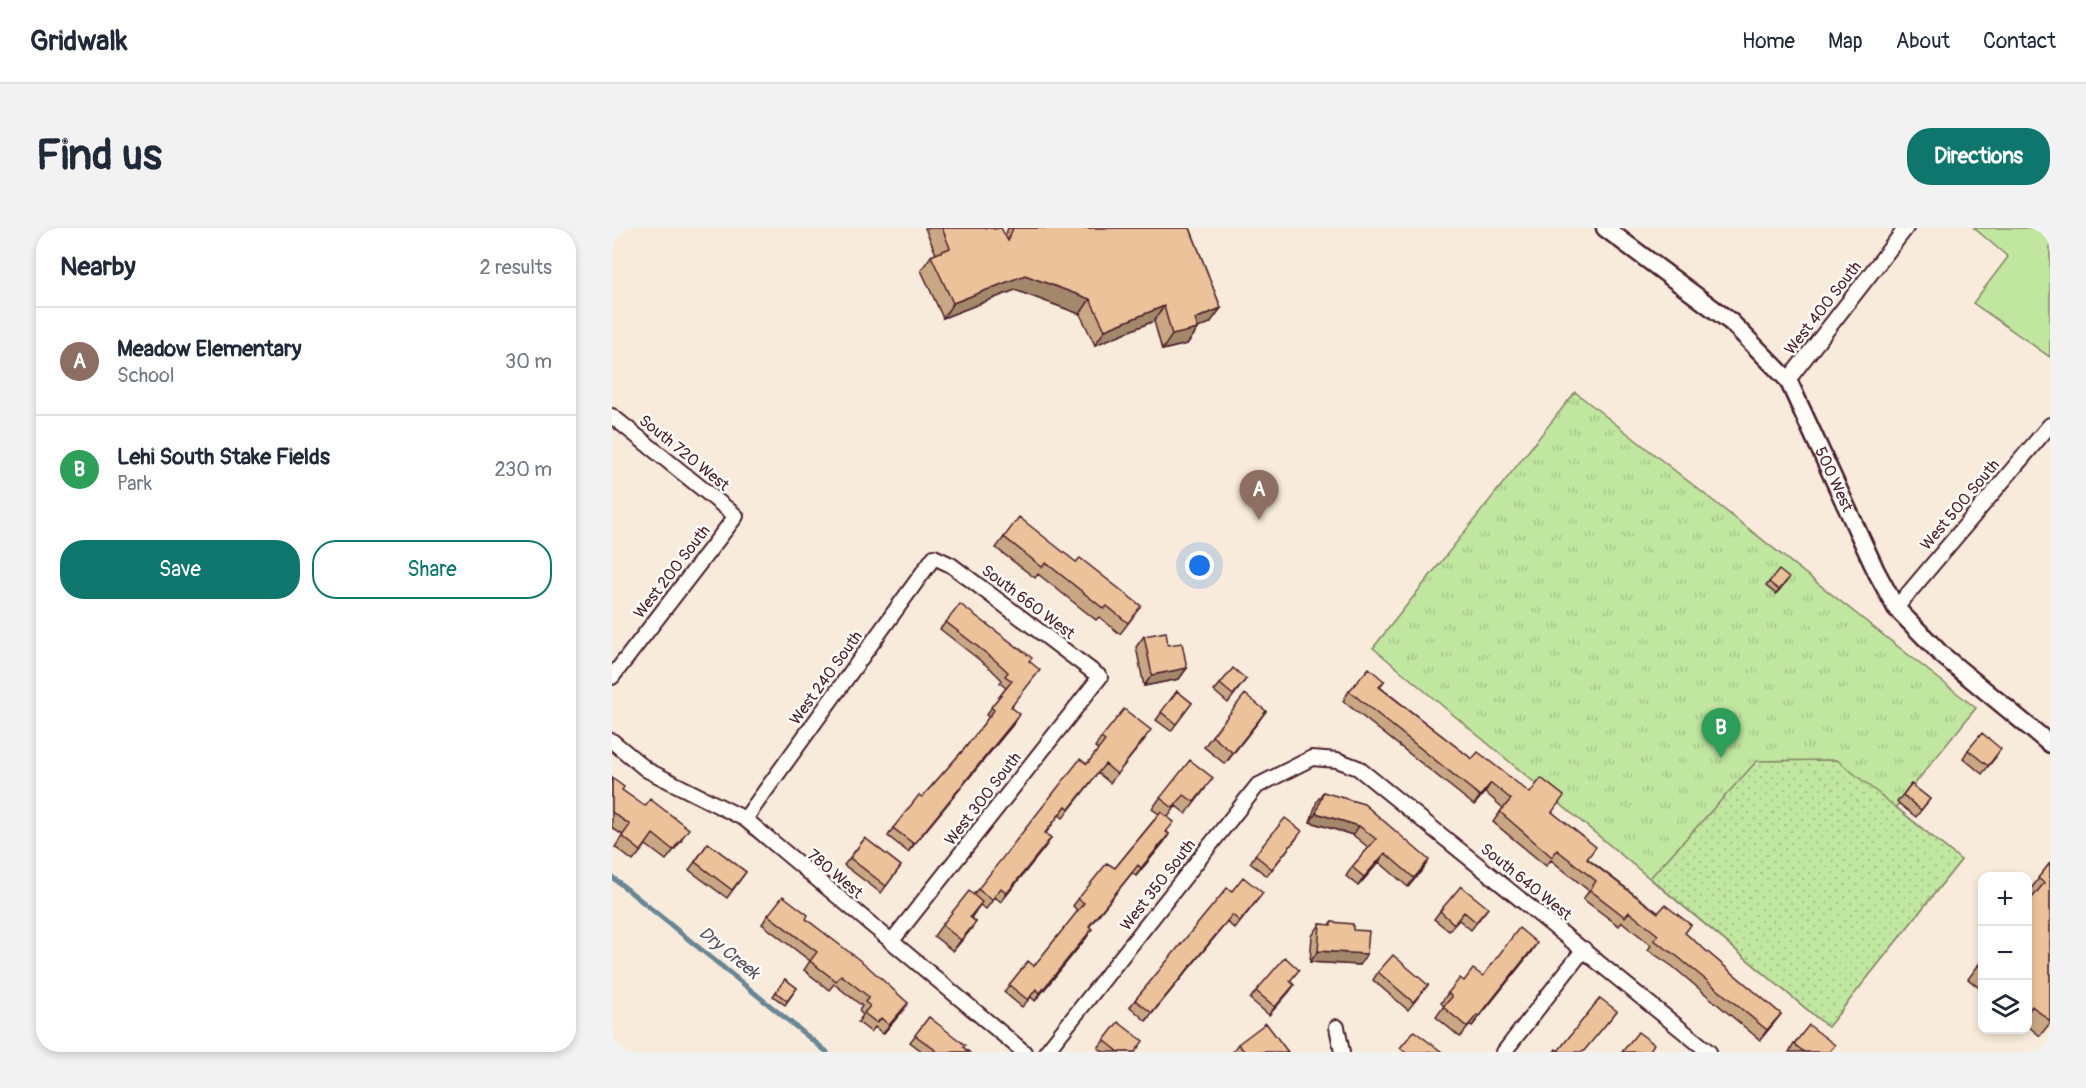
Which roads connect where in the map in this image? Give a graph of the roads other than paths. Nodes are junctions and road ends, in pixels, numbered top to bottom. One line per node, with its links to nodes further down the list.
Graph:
1 (1605, 228): 3 (street, 500 West)
2 (1905, 228): 3 (street, West 400 South)
3 (1788, 380): 8 (street, 500 West)
4 (612, 416): 6 (street, South 720 West)
5 (2050, 425): 8 (street, West 500 South)
6 (736, 516): 9 (street, West 200 South)
7 (934, 557): 10 (street, South 660 West); 14 (street, West 240 South)
8 (1896, 608): 12 (street, 500 West)
9 (612, 677)
10 (1100, 677): 15 (street, West 300 South)
11 (612, 741): 14 (street, 780 West)
12 (2050, 744)
13 (1312, 758): 16 (street, South 640 West); 19 (street, West 350 South)
14 (745, 819): 15 (street, 780 West)
15 (891, 942): 18 (street, 780 West)
16 (1584, 949): 21 (street); 22 (street, South 640 West)
17 (1336, 1027): 20 (street)
18 (1024, 1052)
19 (1046, 1052)
20 (1342, 1052)
21 (1504, 1052)
22 (1709, 1052)

